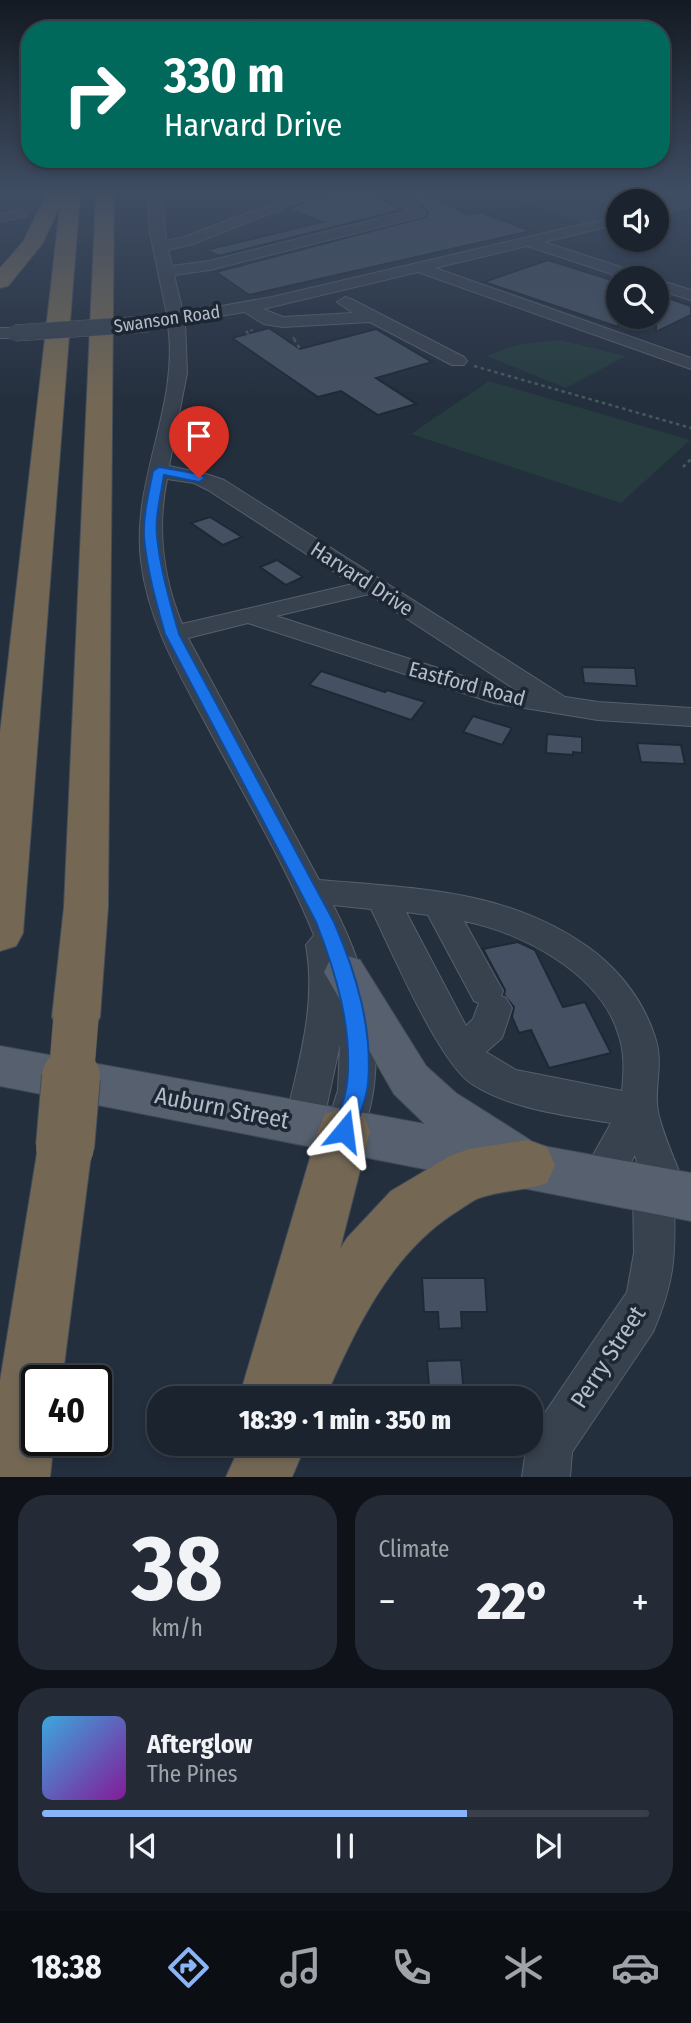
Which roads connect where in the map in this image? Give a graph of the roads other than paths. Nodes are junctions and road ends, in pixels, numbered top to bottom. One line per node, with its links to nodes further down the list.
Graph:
1 (16, 262): 10 (highway)
2 (64, 262): 30 (highway)
3 (103, 262): 43 (highway, bridge)
4 (164, 262): 8 (street)
5 (221, 262): 8 (street)
6 (438, 262): 7 (street, Swanson Road)
7 (412, 268): 9 (street); 14 (street, Swanson Road); 19 (street)
8 (166, 271): 16 (street)
9 (433, 280)
10 (0, 281)
11 (669, 288): 12 (street)
12 (691, 295)
13 (345, 302): 15 (street)
14 (248, 307): 15 (street); 16 (street, Swanson Road)
15 (365, 314): 18 (street)
16 (177, 320): 17 (street, Swanson Road, bridge); 20 (street)
17 (8, 333)
18 (458, 361)
19 (691, 364)
20 (159, 471): 21 (street, Harvard Drive); 23 (street)
21 (373, 586): 22 (street); 24 (street, Harvard Drive)
22 (250, 616): 23 (street); 24 (street, Eastford Road)
23 (172, 634): 26 (street)
24 (558, 705): 25 (street, Eastford Road)
25 (691, 717)
26 (293, 860): 27 (street); 35 (street)
27 (309, 891): 28 (street); 31 (street)
28 (383, 900): 29 (street); 32 (street)
29 (439, 906): 32 (street); 34 (street)
30 (0, 933)
31 (345, 972): 35 (street); 36 (main road)
32 (463, 1052): 34 (street)
33 (0, 1066): 35 (main road, Auburn Street)
34 (639, 1111): 37 (street); 38 (street, Perry Street)
35 (324, 1127): 36 (main road, Auburn Street); 39 (highway)
36 (528, 1165): 37 (main road, Auburn Street); 40 (highway)
37 (599, 1180): 38 (main road, Auburn Street)
38 (671, 1193): 46 (street, Perry Street)
39 (272, 1386)
40 (299, 1386)
41 (254, 1456): 44 (highway)
42 (269, 1456): 45 (highway)
43 (17, 1477)
44 (248, 1477)
45 (259, 1477)
46 (546, 1477)

